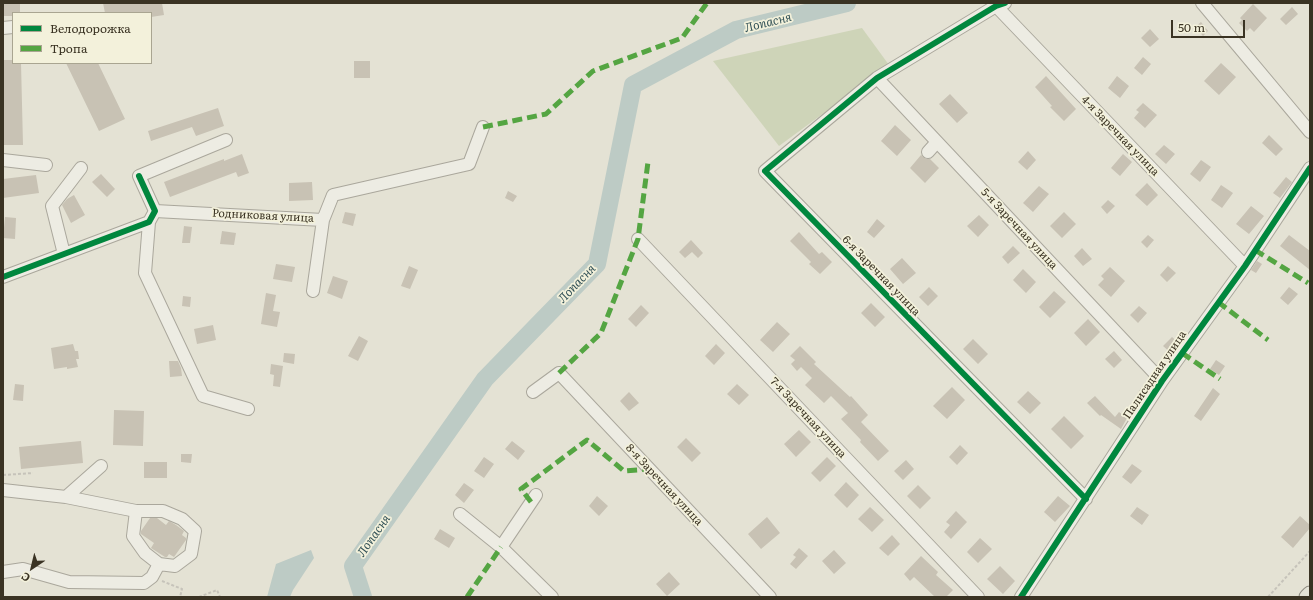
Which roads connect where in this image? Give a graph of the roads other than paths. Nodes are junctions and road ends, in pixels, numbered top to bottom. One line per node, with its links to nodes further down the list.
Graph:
1 (1202, 3): 5 (street)
2 (1001, 4): 3 (street); 18 (street, 4-я Заречная улица)
3 (877, 78): 7 (street, 5-я Заречная улица); 28 (street, 6-я Заречная улица)
4 (484, 127): 14 (street)
5 (1310, 132)
6 (226, 140): 13 (street)
7 (937, 142): 8 (street); 21 (street, 5-я Заречная улица)
8 (928, 152)
9 (3, 160): 10 (street)
10 (46, 165)
11 (81, 168): 17 (street)
12 (1310, 168): 18 (street, Палисадная улица)
13 (155, 211): 14 (street, Родниковая улица); 15 (street)
14 (323, 220): 20 (street, Родниковая улица)
15 (149, 222): 17 (street); 23 (street)
16 (638, 239): 37 (street, 7-я Заречная улица)
17 (64, 254): 19 (street)
18 (1245, 266): 21 (street, Палисадная улица)
19 (3, 277)
20 (313, 291)
21 (1162, 381): 28 (street, Палисадная улица)
22 (534, 392): 36 (street, 8-я Заречная улица)
23 (248, 410)
24 (101, 466): 27 (street)
25 (3, 490): 27 (street)
26 (536, 495): 31 (street)
27 (66, 497): 29 (street)
28 (1086, 499): 38 (street, Палисадная улица)
29 (136, 510): 32 (street); 32 (street)
30 (460, 514): 31 (street)
31 (500, 547): 35 (street)
32 (159, 564): 33 (street)
33 (3, 572)
34 (1310, 594): 39 (main road)
35 (552, 597)
36 (770, 597)
37 (978, 597)
38 (1021, 597)
39 (1307, 597)

